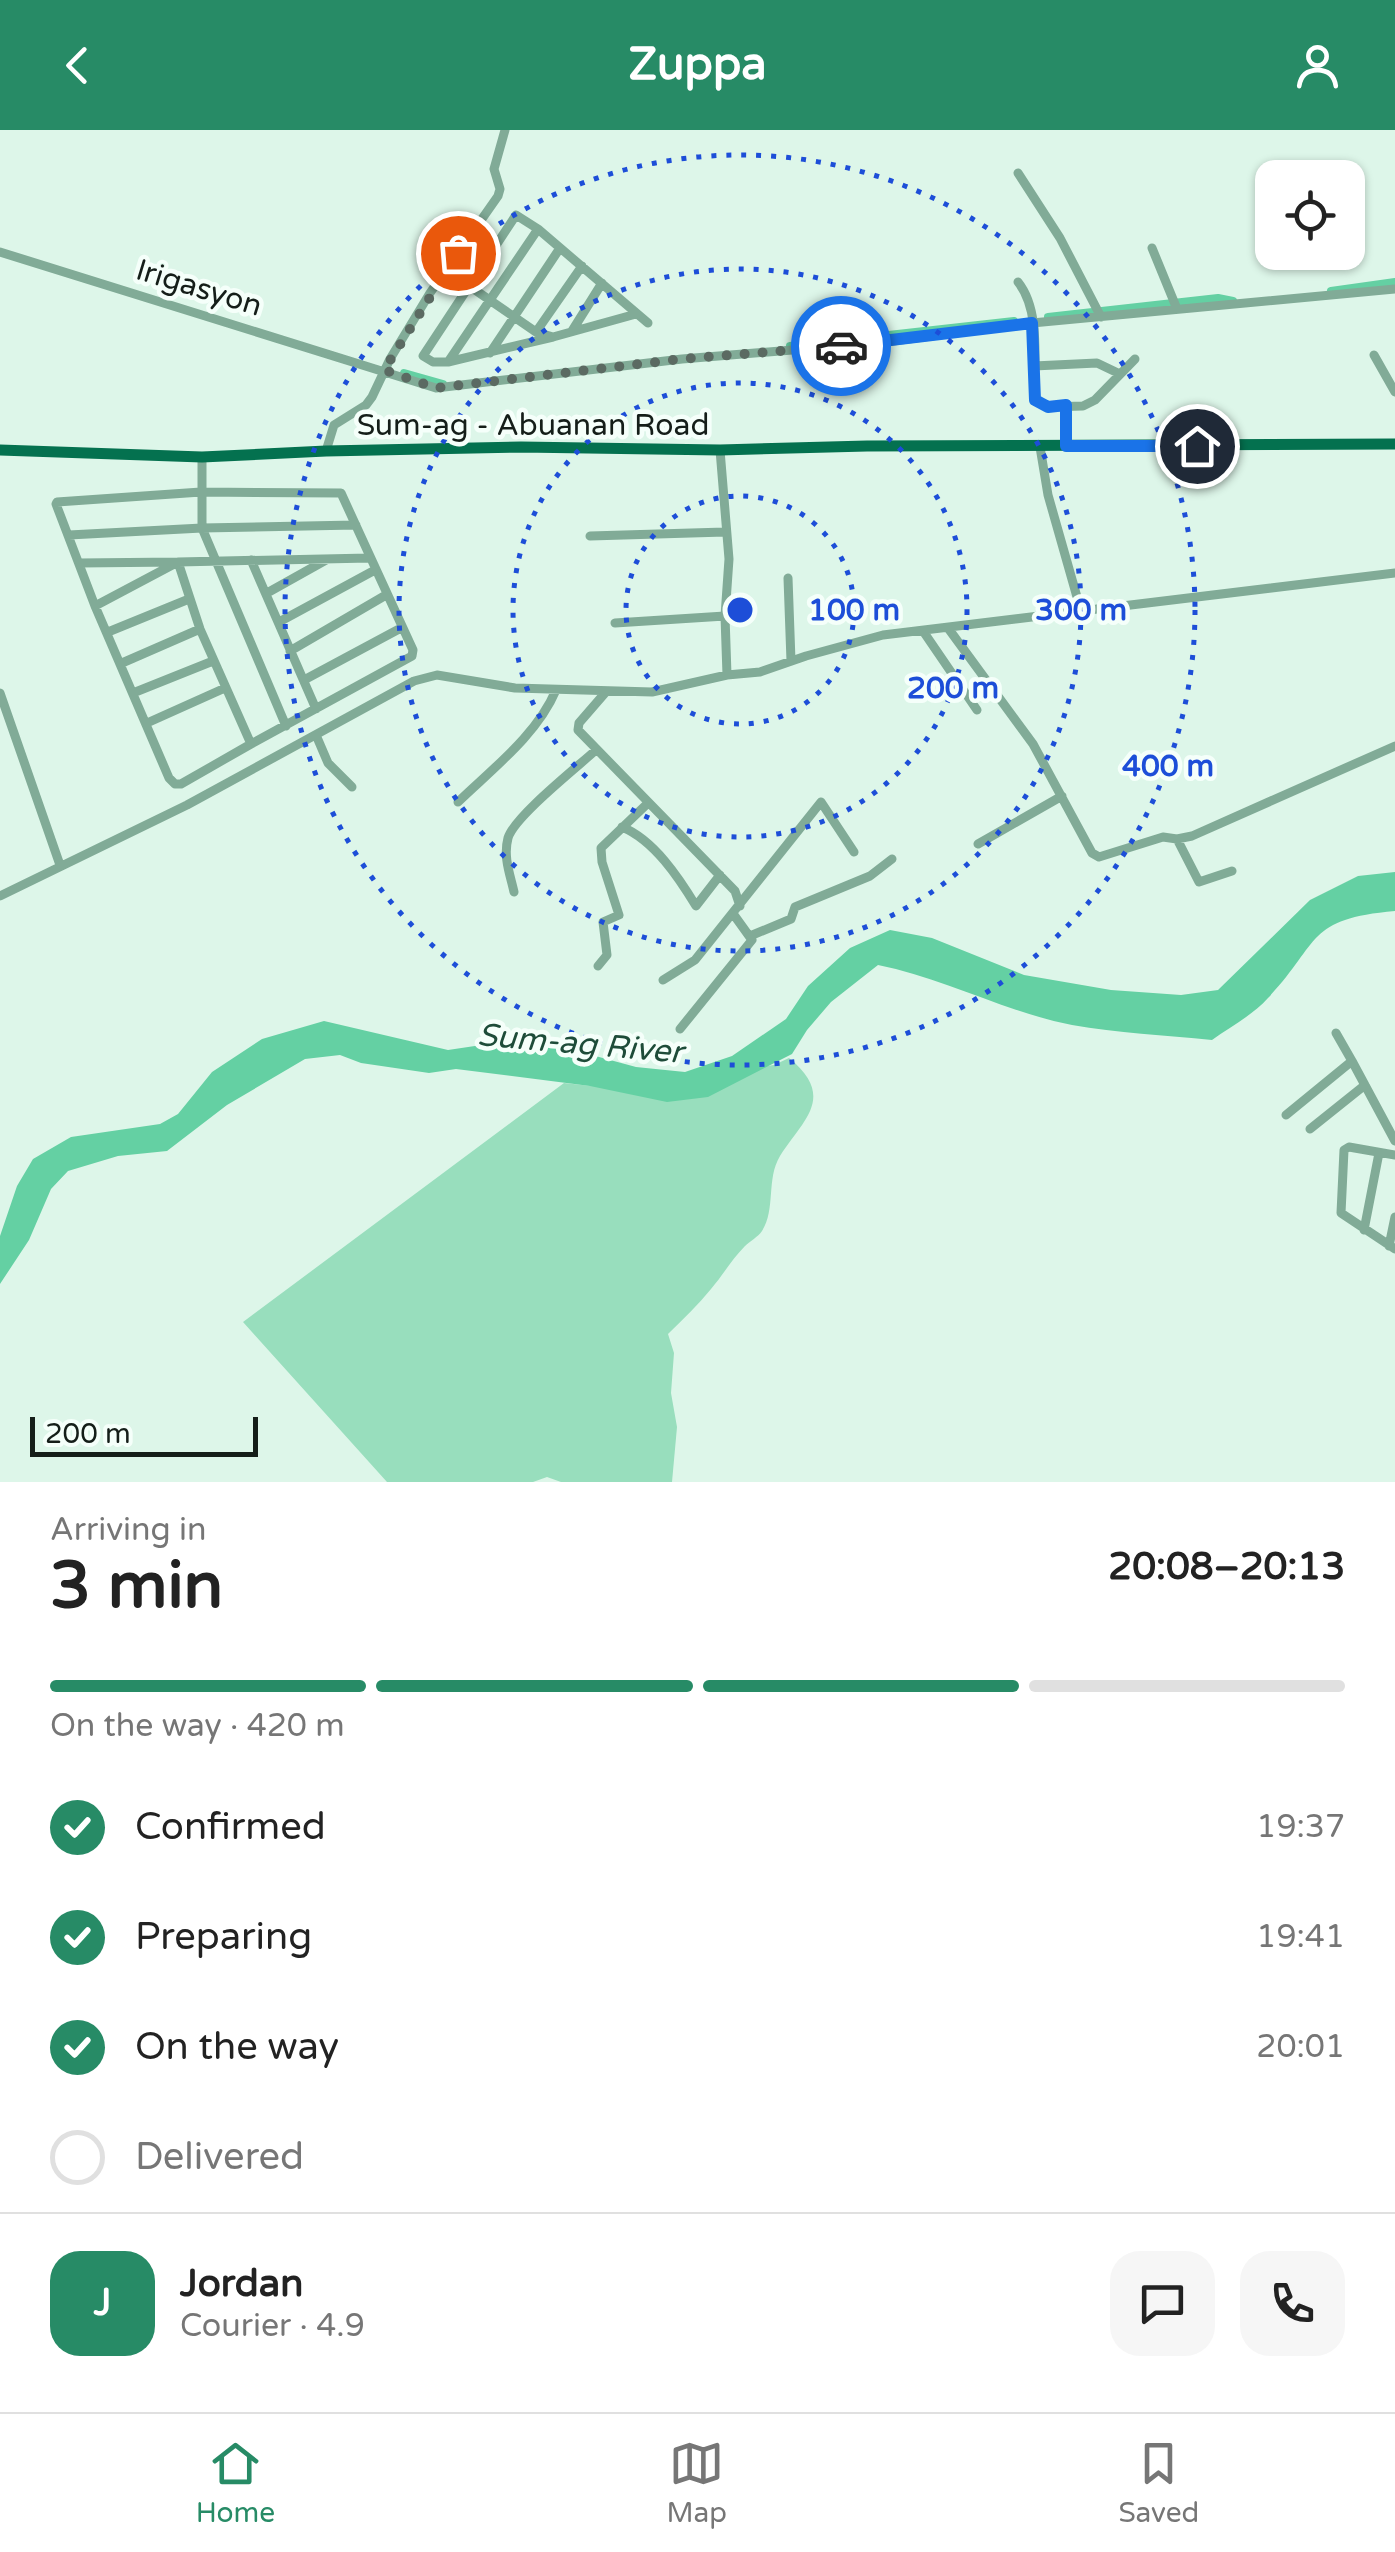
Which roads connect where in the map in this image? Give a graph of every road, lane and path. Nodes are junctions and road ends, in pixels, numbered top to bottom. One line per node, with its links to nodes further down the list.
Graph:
1 (505, 130): 8 (street)
2 (1018, 173): 15 (street)
3 (538, 229): 4 (street); 11 (street); 13 (street)
4 (560, 248): 7 (street); 17 (street)
5 (1152, 248): 14 (street)
6 (0, 252): 28 (street, Irigasyon)
7 (582, 266): 10 (street); 20 (street)
8 (446, 270): 11 (street); 28 (street)
9 (1018, 282): 18 (street)
10 (602, 283): 16 (street); 21 (street)
11 (468, 286): 13 (street); 26 (street)
12 (1395, 289): 14 (street, Irigasyon)
13 (491, 301): 17 (street); 26 (street)
14 (1176, 307): 15 (street, Irigasyon)
15 (1099, 313): 18 (street, Irigasyon)
16 (636, 314): 19 (street); 21 (street)
17 (513, 317): 20 (street); 23 (street)
18 (1032, 320): 27 (street); 28 (street, Irigasyon)
19 (648, 322)
20 (536, 332): 22 (street)
21 (572, 332): 22 (street)
22 (553, 337): 23 (street)
23 (490, 353): 26 (street)
24 (1374, 355): 30 (street)
25 (1135, 359): 29 (street)
26 (448, 362)
27 (1034, 366): 29 (street); 31 (street)
28 (384, 370): 36 (street)
29 (1120, 374): 31 (street)
30 (1395, 392)
31 (1066, 405): 33 (street)
32 (1395, 444): 33 (main road, Sum-ag - Abuanan Road)
33 (1066, 446): 34 (main road, Sum-ag - Abuanan Road)
34 (1040, 447): 37 (main road, Sum-ag - Abuanan Road); 58 (street)
35 (0, 450): 38 (main road, Sum-ag - Abuanan Road)
36 (326, 450): 37 (main road, Sum-ag - Abuanan Road); 38 (main road, Sum-ag - Abuanan Road)
37 (720, 450): 42 (street)
38 (202, 457): 39 (street)
39 (202, 492): 40 (street); 41 (street); 43 (street)
40 (356, 525): 41 (street); 46 (street)
41 (202, 528): 43 (street); 47 (street)
42 (725, 532): 44 (street); 59 (street)
43 (69, 535): 50 (street)
44 (590, 536)
45 (328, 558): 46 (street); 48 (street); 54 (street)
46 (369, 558): 51 (street)
47 (214, 560): 48 (street); 49 (street); 81 (street)
48 (251, 560): 54 (street)
49 (178, 562): 50 (street); 56 (street); 57 (street)
50 (79, 563): 57 (street)
51 (375, 570): 55 (street); 60 (street)
52 (1395, 572): 58 (street)
53 (788, 578): 69 (street)
54 (267, 593): 60 (street)
55 (386, 595): 62 (street); 67 (street)
56 (188, 599): 64 (street); 66 (street)
57 (95, 606): 66 (street)
58 (1081, 611): 63 (street)
59 (725, 616): 61 (street); 71 (street)
60 (278, 622): 67 (street)
61 (615, 623)
62 (401, 628): 72 (street); 78 (street)
63 (948, 628): 65 (street); 87 (street)
64 (200, 629): 68 (street); 70 (street)
65 (923, 631): 69 (street); 79 (street)
66 (108, 632): 70 (street)
67 (290, 651): 72 (street)
68 (214, 661): 73 (street); 76 (street)
69 (790, 661): 71 (street)
70 (122, 662): 76 (street)
71 (728, 676): 77 (street)
72 (304, 680): 78 (street)
73 (225, 688): 80 (street); 83 (street)
74 (556, 690): 77 (street); 82 (street); 88 (street)
75 (0, 693): 95 (street)
76 (134, 693): 80 (street)
77 (605, 693): 85 (street)
78 (316, 709): 81 (street)
79 (977, 710)
80 (148, 723): 83 (street)
81 (286, 726): 83 (street)
82 (316, 735): 86 (street); 95 (street)
83 (252, 744)
84 (1395, 746): 91 (street)
85 (596, 750): 89 (street); 98 (street)
86 (352, 787)
87 (1062, 796): 91 (street); 92 (street)
88 (458, 802)
89 (648, 804): 90 (street); 97 (street)
90 (622, 827): 97 (street); 102 (street)
91 (1178, 839): 96 (street)
92 (978, 844)
93 (854, 852): 100 (street)
94 (892, 859): 101 (street)
95 (60, 865): 99 (street)
96 (1232, 871)
97 (720, 875): 100 (street)
98 (514, 892)
99 (0, 896)
100 (737, 911): 101 (street); 103 (street)
101 (750, 936): 104 (street)
102 (598, 966)
103 (663, 980)
104 (680, 1029)
105 (1336, 1033): 106 (street)
106 (1352, 1062): 107 (street); 108 (street)
107 (1365, 1086): 109 (street); 110 (street)
108 (1286, 1115)
109 (1310, 1129)
110 (1395, 1141)
111 (1379, 1152): 112 (street); 114 (street); 114 (street)
112 (1395, 1155)
113 (1395, 1217): 115 (street)
114 (1364, 1230): 115 (street)
115 (1392, 1247)

